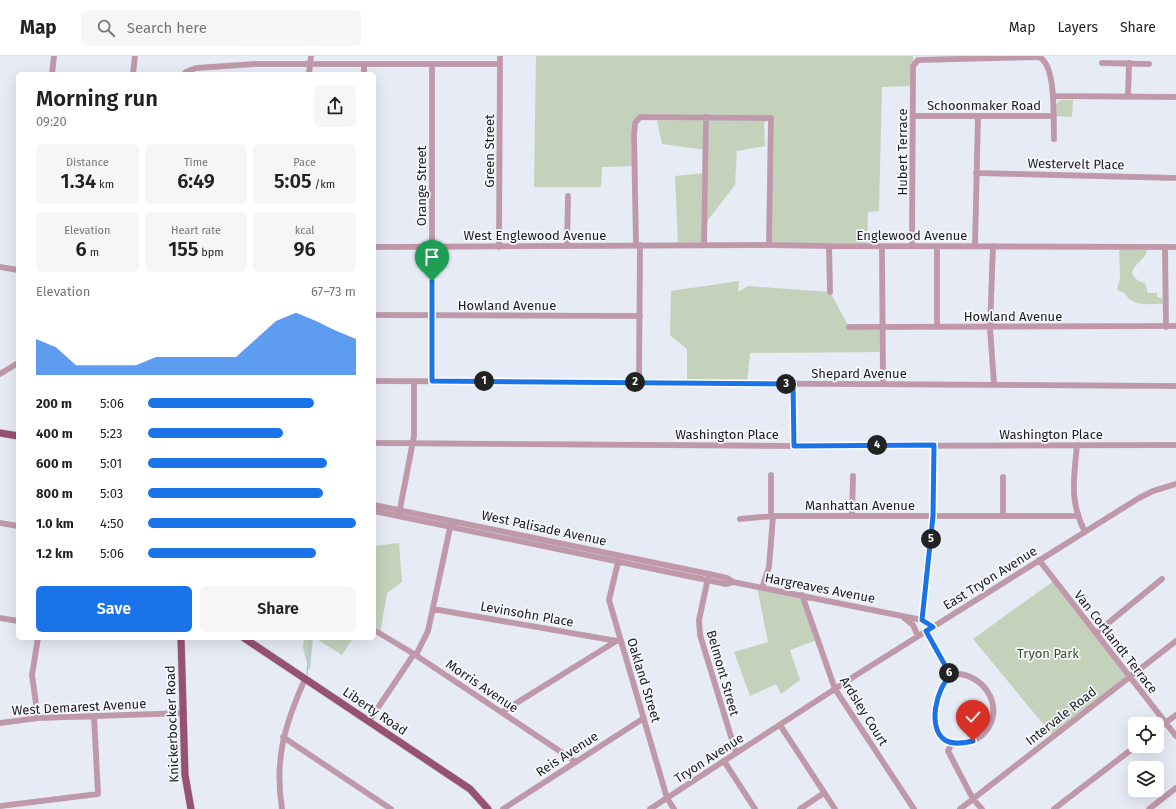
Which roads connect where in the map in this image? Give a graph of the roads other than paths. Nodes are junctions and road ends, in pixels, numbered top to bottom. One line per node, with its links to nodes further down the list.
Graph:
1 (54, 56): 12 (street)
2 (135, 56): 13 (street)
3 (310, 56): 6 (street)
4 (500, 56): 9 (street, Green Street)
5 (1102, 63): 10 (street)
6 (310, 64): 7 (street); 14 (street); 15 (street)
7 (364, 64): 8 (street); 16 (street)
8 (432, 64): 9 (street); 39 (street, Orange Street)
9 (500, 64): 40 (street, Green Street)
10 (1129, 64): 11 (street); 18 (street)
11 (1149, 64)
12 (52, 72)
13 (133, 72)
14 (187, 72)
15 (309, 72)
16 (364, 72)
17 (1053, 96): 18 (street); 20 (street, Hubert Terrace); 22 (street)
18 (1128, 97): 19 (street)
19 (1176, 97)
20 (913, 116): 21 (street, Schoonmaker Road); 35 (street, Hubert Terrace)
21 (978, 116): 22 (street, Schoonmaker Road); 25 (street)
22 (1054, 116): 24 (street)
23 (706, 117): 28 (street); 29 (street); 31 (street)
24 (1054, 139)
25 (976, 173): 26 (street, Westervelt Place); 36 (street)
26 (1176, 178)
27 (568, 196): 32 (street)
28 (769, 244): 31 (street, Englewood Avenue); 33 (street, Englewood Avenue)
29 (638, 245): 30 (street, West Englewood Avenue); 32 (street, West Englewood Avenue); 49 (street)
30 (649, 245): 31 (street, Englewood Avenue)
31 (704, 245)
32 (567, 246): 40 (street, West Englewood Avenue)
33 (829, 246): 34 (street, Englewood Avenue); 46 (street)
34 (882, 246): 35 (street, Englewood Avenue); 50 (street)
35 (912, 246): 41 (street, Englewood Avenue)
36 (975, 246): 37 (street, Englewood Avenue); 41 (street, Englewood Avenue)
37 (993, 246): 42 (street, Englewood Avenue); 55 (street)
38 (376, 247): 39 (street, West Englewood Avenue)
39 (432, 247): 40 (street, West Englewood Avenue); 48 (street, Orange Street)
40 (499, 247)
41 (937, 247): 54 (street)
42 (1165, 247): 43 (street, Englewood Avenue); 51 (street)
43 (1176, 247)
44 (0, 267): 45 (street)
45 (16, 270)
46 (830, 292)
47 (376, 315): 48 (street, Howland Avenue)
48 (432, 316): 49 (street, Howland Avenue); 60 (street, Orange Street)
49 (640, 316): 61 (street)
50 (883, 326): 53 (street, Howland Avenue); 54 (street, Howland Avenue); 63 (street)
51 (1166, 326): 52 (street, Howland Avenue); 55 (street, Howland Avenue)
52 (1176, 326)
53 (849, 327)
54 (937, 327): 55 (street, Howland Avenue)
55 (990, 328): 64 (street)
56 (16, 364): 57 (street)
57 (0, 374)
58 (376, 381): 59 (street, Shepard Avenue)
59 (414, 381): 60 (street, Shepard Avenue); 71 (street)
60 (432, 381): 61 (street, Shepard Avenue)
61 (639, 382): 62 (street, Shepard Avenue)
62 (793, 384): 63 (street, Shepard Avenue); 75 (street)
63 (883, 384): 64 (street, Shepard Avenue)
64 (994, 384): 65 (street, Shepard Avenue)
65 (1176, 386)
66 (0, 428): 67 (main road)
67 (16, 432)
68 (0, 433): 69 (main road)
69 (16, 436)
70 (376, 443): 71 (street, Washington Place)
71 (413, 443): 75 (street, Washington Place); 82 (street)
72 (934, 445): 73 (street, Washington Place); 75 (street, Washington Place); 85 (street)
73 (1077, 445): 74 (street, Washington Place); 87 (street)
74 (1176, 445)
75 (794, 446)
76 (771, 475): 83 (street)
77 (853, 476): 84 (street)
78 (1003, 477): 86 (street)
79 (1176, 484): 92 (street, East Tryon Avenue)
80 (376, 506): 82 (street, West Palisade Avenue)
81 (376, 511): 82 (street, West Palisade Avenue)
82 (399, 513): 90 (street, West Palisade Avenue)
83 (772, 516): 84 (street, Manhattan Avenue); 88 (street, Manhattan Avenue); 97 (street)
84 (852, 516): 85 (street, Manhattan Avenue)
85 (933, 516): 86 (street, Manhattan Avenue); 102 (street)
86 (1003, 516): 87 (street, Manhattan Avenue)
87 (1077, 516): 92 (street)
88 (740, 519)
89 (0, 523): 91 (street)
90 (451, 524): 93 (street, West Palisade Avenue); 99 (street)
91 (16, 526)
92 (1085, 532): 94 (street, East Tryon Avenue)
93 (618, 559): 95 (street, West Palisade Avenue); 112 (street, Oakland Street)
94 (1039, 560): 104 (street, East Tryon Avenue); 107 (street, Van Cortlandt Terrace)
95 (708, 577): 97 (street, Hargreaves Avenue); 133 (street, Belmont Street)
96 (1162, 579): 107 (street)
97 (762, 588): 98 (street, Hargreaves Avenue)
98 (802, 595): 100 (street, Hargreaves Avenue); 118 (street, Ardsley Court)
99 (433, 608): 112 (street, Levinsohn Place); 114 (street)
100 (901, 615): 102 (street, Hargreaves Avenue); 108 (street)
101 (0, 618): 103 (street)
102 (922, 620): 104 (street, Hargreaves Avenue)
103 (16, 621)
104 (933, 627): 106 (street, East Tryon Avenue)
105 (376, 631): 114 (street, Morris Avenue)
106 (926, 631): 108 (street, East Tryon Avenue); 115 (street)
107 (1096, 633): 116 (street, Van Cortlandt Terrace)
108 (918, 636): 118 (street, East Tryon Avenue)
109 (38, 640): 123 (street)
110 (181, 640): 120 (main road, Knickerbocker Road)
111 (247, 640): 117 (main road, Liberty Road)
112 (619, 640): 119 (street); 124 (street, Oakland Street)
113 (1176, 641): 116 (street, Intervale Road)
114 (415, 655): 119 (street, Morris Avenue); 125 (street)
115 (951, 676): 131 (street); 131 (street)
116 (1130, 677): 127 (street, Van Cortlandt Terrace); 139 (street, Intervale Road)
117 (305, 679): 125 (main road, Liberty Road); 130 (street)
118 (835, 689): 128 (street, East Tryon Avenue); 151 (street, Ardsley Court)
119 (502, 712): 135 (street, Morris Avenue)
120 (184, 713): 122 (street, West Demarest Avenue); 141 (main road, Knickerbocker Road)
121 (1176, 715): 127 (street)
122 (94, 716): 123 (street, West Demarest Avenue); 140 (street)
123 (38, 718): 126 (street, West Demarest Avenue)
124 (644, 718): 135 (street, Reis Avenue); 138 (street, Oakland Street)
125 (369, 721): 144 (main road, Liberty Road)
126 (0, 723)
127 (1166, 723): 129 (street, Van Cortlandt Terrace)
128 (780, 725): 133 (street, Tryon Avenue); 137 (street)
129 (1176, 736)
130 (283, 737): 142 (street); 143 (street)
131 (952, 743): 139 (street)
132 (1128, 752): 154 (street)
133 (736, 753): 134 (street, Tryon Avenue)
134 (724, 761): 138 (street, Tryon Avenue); 148 (street)
135 (576, 762): 145 (street, Reis Avenue)
136 (1176, 788): 155 (street)
137 (824, 793): 149 (street); 150 (street)
138 (667, 798): 146 (street, Tryon Avenue); 147 (street, Oakland Street)
139 (974, 799): 152 (street, Intervale Road); 153 (street)
140 (0, 806)
141 (191, 809)
142 (282, 809)
143 (391, 809)
144 (488, 809)
145 (503, 809)
146 (650, 809)
147 (674, 809)
148 (755, 809)
149 (800, 809)
150 (834, 809)
151 (914, 809)
152 (960, 809)
153 (982, 809)
154 (1054, 809)
155 (1149, 809)

